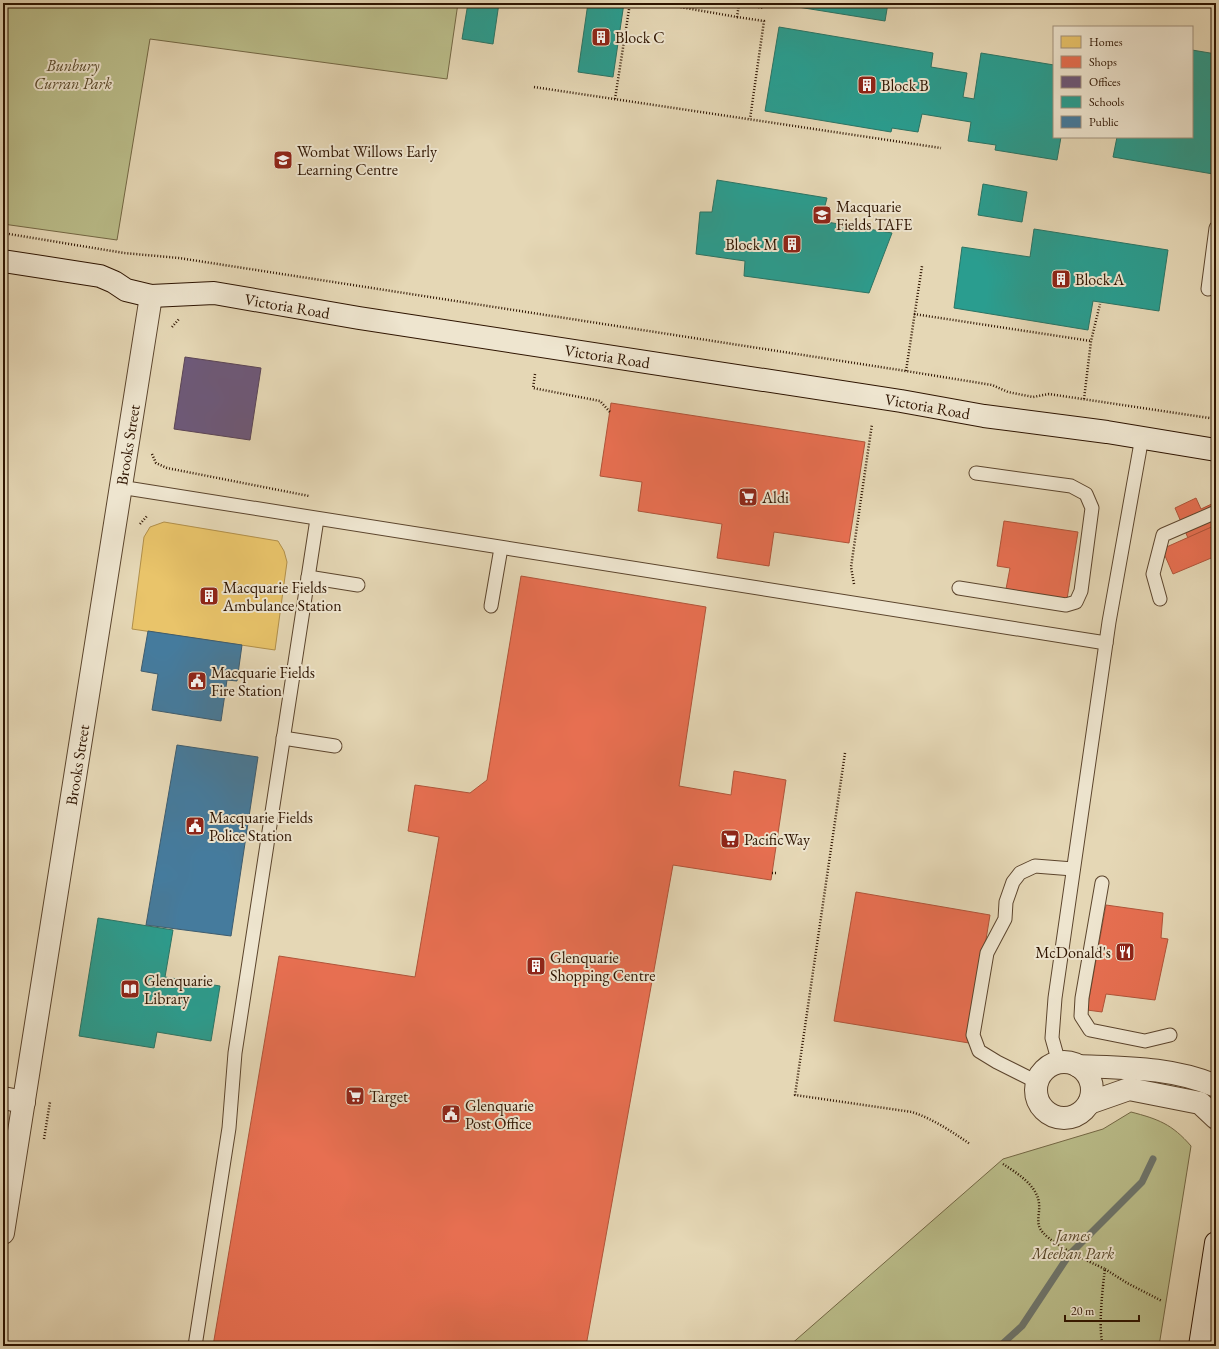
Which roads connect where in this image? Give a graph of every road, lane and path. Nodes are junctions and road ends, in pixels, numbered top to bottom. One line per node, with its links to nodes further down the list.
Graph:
1 (630, 3): 6 (path)
2 (658, 3): 4 (path)
3 (765, 3): 4 (path)
4 (737, 17): 7 (path)
5 (534, 87): 6 (path)
6 (615, 99): 7 (path)
7 (750, 120): 8 (path)
8 (941, 148)
9 (1216, 228): 13 (lane)
10 (3, 233): 18 (path)
11 (3, 261): 14 (street, Victoria Road)
12 (922, 266): 16 (path)
13 (1208, 289)
14 (151, 296): 24 (street, Victoria Road); 27 (street, Brooks Street)
15 (1100, 304): 17 (path)
16 (914, 314): 17 (path); 18 (path)
17 (1091, 341): 20 (path)
18 (906, 371): 20 (path)
19 (535, 374): 21 (path)
20 (1084, 399): 22 (path)
21 (610, 412)
22 (1216, 419)
23 (872, 424): 33 (path)
24 (1142, 437): 25 (street, Victoria Road); 37 (lane)
25 (1216, 450)
26 (976, 473): 34 (lane)
27 (120, 487): 29 (lane); 54 (street, Brooks Street)
28 (1216, 512): 35 (lane)
29 (317, 519): 30 (lane); 31 (lane)
30 (501, 548): 36 (lane); 37 (lane)
31 (308, 576): 32 (lane); 38 (lane)
32 (358, 585)
33 (855, 587)
34 (959, 588)
35 (1160, 599)
36 (491, 606)
37 (1106, 643): 41 (lane)
38 (283, 738): 39 (lane); 64 (lane)
39 (335, 746)
40 (845, 753): 58 (path)
41 (1073, 869): 48 (lane); 51 (lane)
42 (772, 873): 43 (path)
43 (776, 873)
44 (1102, 883): 47 (lane)
45 (5, 1018): 46 (path)
46 (3, 1032)
47 (1170, 1035)
48 (1068, 1065): 50 (street); 51 (street); 55 (street)
49 (1216, 1067): 50 (street)
50 (1182, 1075): 52 (street)
51 (1037, 1082): 55 (street)
52 (1216, 1086)
53 (3, 1098): 54 (street)
54 (24, 1102): 60 (street, Brooks Street)
55 (1089, 1102): 56 (street)
56 (1208, 1103): 57 (street)
57 (1216, 1118)
58 (970, 1144)
59 (1003, 1164): 62 (path)
60 (3, 1233)
61 (1216, 1243): 66 (street)
62 (1105, 1269): 63 (path); 65 (path)
63 (1162, 1301)
64 (195, 1346)
65 (1104, 1346)
66 (1200, 1346)

